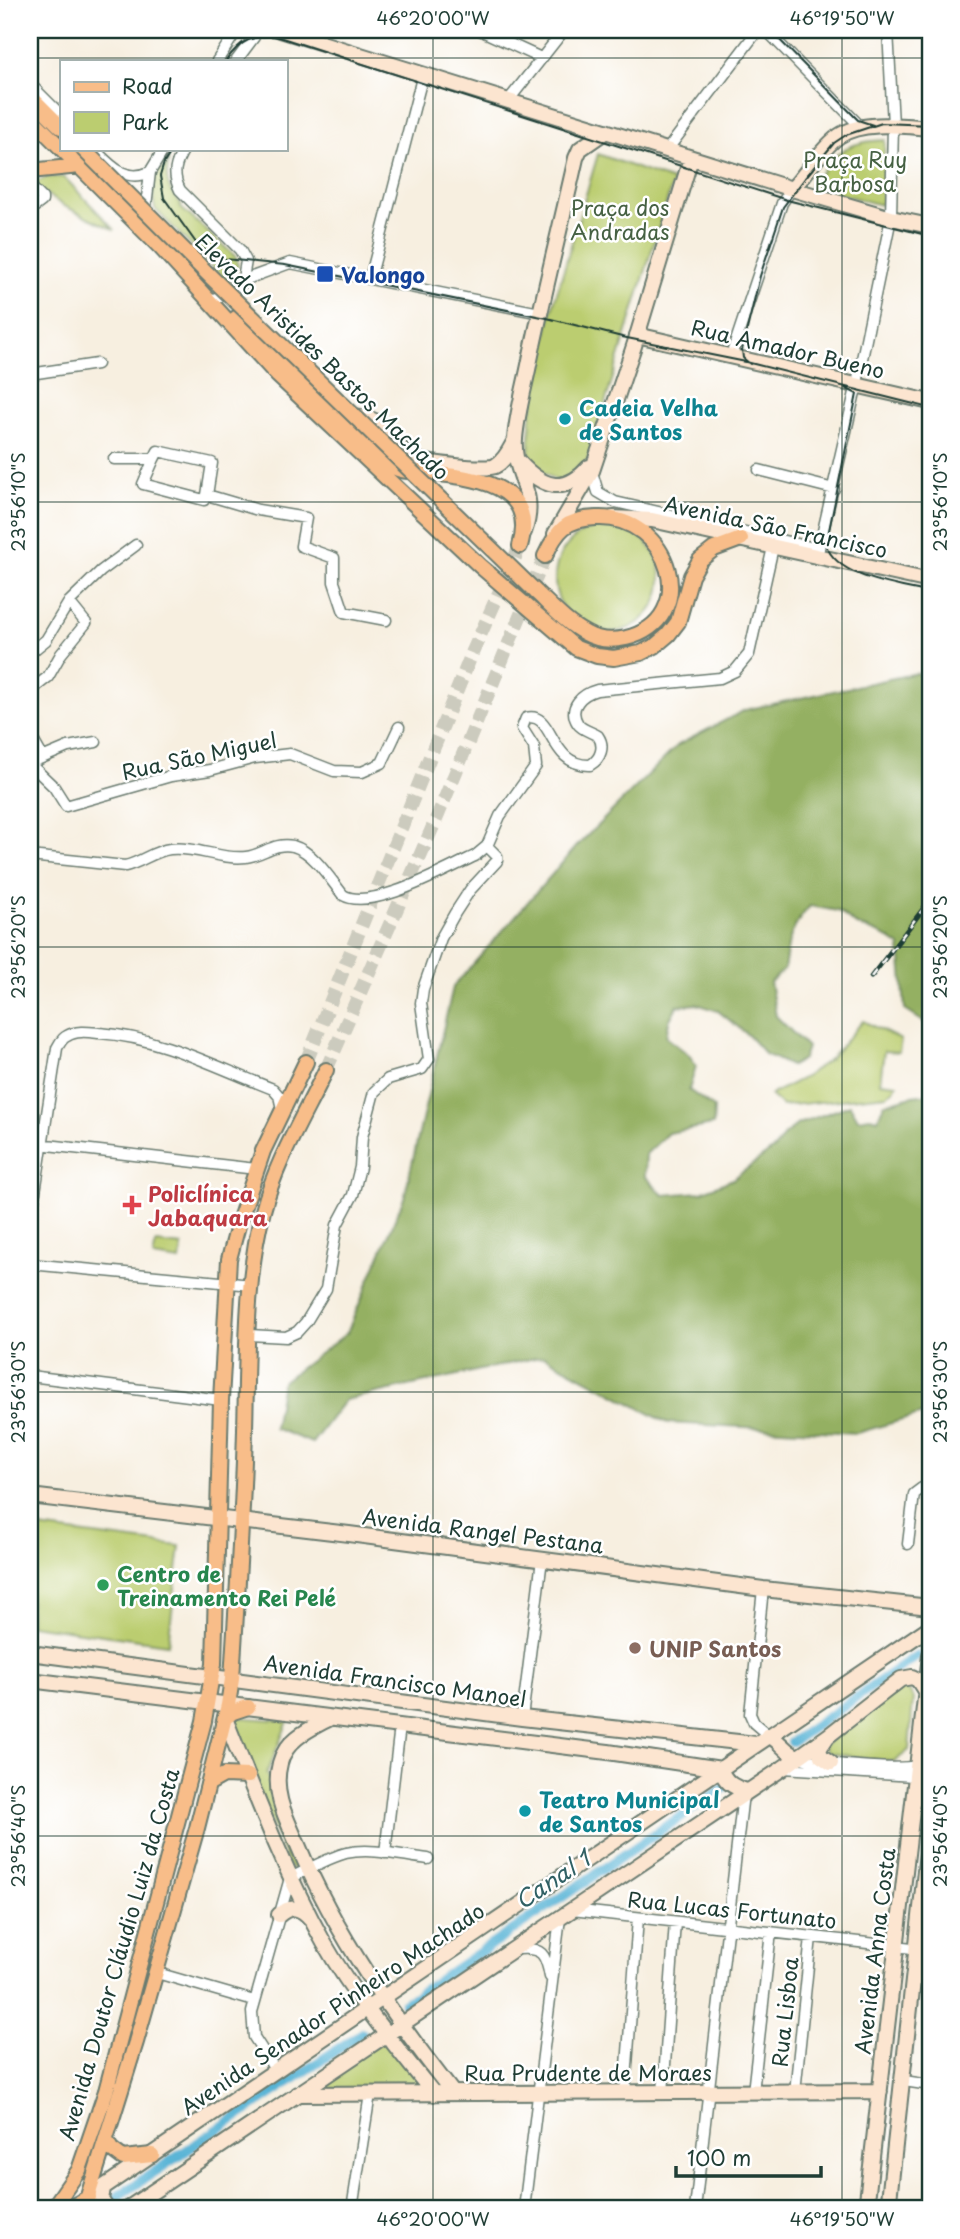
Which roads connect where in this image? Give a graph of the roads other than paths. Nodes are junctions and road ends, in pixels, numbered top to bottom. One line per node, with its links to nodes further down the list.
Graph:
1 (237, 30): 10 (street)
2 (253, 30): 11 (street)
3 (280, 30): 12 (main road)
4 (480, 30): 9 (street)
5 (564, 30): 9 (street)
6 (758, 30): 29 (street)
7 (766, 30): 20 (street)
8 (888, 30): 18 (street)
9 (541, 58): 15 (street)
10 (218, 60)
11 (237, 60)
12 (423, 74): 15 (main road); 40 (street)
13 (30, 84): 16 (street)
14 (30, 96): 19 (main road)
15 (508, 101): 22 (main road)
16 (60, 115)
17 (30, 117): 23 (main road)
18 (893, 125): 20 (main road); 21 (main road); 37 (street)
19 (60, 126)
20 (862, 128): 35 (main road)
21 (930, 128)
22 (606, 131): 29 (main road); 43 (main road)
23 (60, 146)
24 (64, 150): 31 (main road)
25 (84, 150): 59 (main road, Elevado Aristides Bastos Machado, bridge)
26 (95, 150): 33 (street)
27 (163, 150): 33 (street)
28 (183, 150): 41 (street)
29 (667, 150): 30 (main road)
30 (691, 158): 35 (main road); 44 (main road)
31 (80, 166): 32 (main road); 39 (main road)
32 (30, 171)
33 (150, 172): 39 (street)
34 (30, 186): 36 (street)
35 (792, 189): 37 (main road); 45 (street)
36 (34, 208)
37 (891, 218): 38 (main road); 48 (street)
38 (930, 226)
39 (144, 230): 42 (main road)
40 (370, 279): 41 (street); 43 (street)
41 (244, 280): 42 (street)
42 (212, 301): 50 (main road); 61 (main road)
43 (540, 313): 51 (main road)
44 (637, 335): 45 (main road, Rua Amador Bueno); 55 (main road)
45 (731, 356): 48 (main road, Rua Amador Bueno)
46 (97, 365): 47 (street)
47 (30, 374)
48 (857, 384): 49 (main road, Rua Amador Bueno); 57 (street)
49 (930, 402)
50 (335, 414): 51 (main road); 54 (main road)
51 (515, 439): 54 (main road)
52 (114, 459): 53 (street)
53 (154, 459): 58 (street); 58 (street)
54 (518, 461): 55 (main road)
55 (594, 465): 60 (main road); 64 (street, Avenida São Francisco)
56 (759, 470): 57 (street)
57 (834, 489): 64 (street)
58 (207, 495): 68 (street)
59 (612, 518): 60 (main road); 61 (main road, Avenida São Francisco)
60 (555, 534): 65 (main road)
61 (741, 539): 63 (main road, Avenida São Francisco)
62 (136, 545): 67 (street)
63 (773, 547): 64 (main road, Avenida São Francisco); 76 (street)
64 (818, 553): 66 (main road, Avenida São Francisco)
65 (545, 556)
66 (930, 581)
67 (69, 602): 69 (street); 70 (street)
68 (386, 620)
69 (30, 653)
70 (30, 691)
71 (399, 727): 75 (street, Rua São Miguel)
72 (30, 736): 74 (street)
73 (96, 742): 74 (street)
74 (42, 756): 75 (street)
75 (30, 764)
76 (487, 846): 77 (street); 88 (street)
77 (30, 856)
78 (306, 1062): 80 (main road)
79 (326, 1070): 87 (main road)
80 (282, 1109): 82 (street); 83 (main road)
81 (30, 1143): 82 (street)
82 (41, 1144): 83 (street); 84 (street)
83 (256, 1169): 86 (main road)
84 (30, 1224)
85 (30, 1264): 86 (street)
86 (227, 1284): 87 (street); 90 (main road)
87 (252, 1285): 88 (main road)
88 (248, 1335): 94 (main road)
89 (30, 1376): 90 (street)
90 (221, 1400): 93 (main road)
91 (930, 1486): 95 (street)
92 (30, 1496): 93 (main road, Avenida Rangel Pestana)
93 (219, 1518): 94 (main road, Avenida Rangel Pestana); 104 (main road)
94 (242, 1521): 96 (main road, Avenida Rangel Pestana); 105 (main road)
95 (908, 1544)
96 (542, 1559): 97 (main road, Avenida Rangel Pestana); 110 (street)
97 (763, 1589): 98 (main road, Avenida Rangel Pestana); 113 (street)
98 (908, 1606): 99 (main road, Avenida Rangel Pestana); 100 (main road)
99 (930, 1607)
100 (930, 1615)
101 (928, 1632): 113 (main road, Avenida Senador Pinheiro Machado)
102 (30, 1653): 104 (main road, Avenida Francisco Manoel)
103 (930, 1655): 107 (main road, Avenida Anna Costa)
104 (214, 1673): 105 (main road, Avenida Francisco Manoel); 108 (main road)
105 (232, 1679): 108 (main road); 109 (main road, Avenida Francisco Manoel)
106 (30, 1680): 108 (main road)
107 (925, 1691): 112 (main road); 117 (main road, Avenida Anna Costa)
108 (220, 1707): 109 (main road, Avenida Francisco Manoel); 118 (main road); 119 (main road, Avenida Doutor Cláudio Luiz da Costa); 162 (main road, Avenida Doutor Cláudio Luiz da Costa)
109 (334, 1708): 110 (main road, Avenida Francisco Manoel); 111 (main road, Avenida Francisco Manoel); 124 (main road)
110 (522, 1718): 113 (main road, Avenida Francisco Manoel)
111 (400, 1726): 116 (main road, Avenida Francisco Manoel); 122 (street)
112 (828, 1736): 114 (main road); 115 (main road)
113 (762, 1739): 114 (main road); 116 (main road, Avenida Senador Pinheiro Machado)
114 (788, 1761): 115 (street); 117 (street); 120 (main road)
115 (831, 1763): 117 (street)
116 (721, 1769): 120 (main road); 139 (main road, Avenida Senador Pinheiro Machado)
117 (921, 1773): 134 (main road, Avenida Anna Costa)
118 (247, 1776): 119 (main road); 125 (main road)
119 (208, 1784): 137 (main road, Avenida Doutor Cláudio Luiz da Costa)
120 (745, 1793): 126 (main road); 131 (street)
121 (930, 1825): 136 (main road, Avenida Anna Costa)
122 (385, 1853): 123 (street); 124 (street)
123 (428, 1860)
124 (308, 1870): 125 (street); 139 (main road)
125 (290, 1878): 127 (street); 129 (main road)
126 (566, 1914): 128 (street, Rua Lucas Fortunato); 135 (main road); 138 (street)
127 (279, 1915): 129 (main road); 140 (street)
128 (638, 1918): 130 (street, Rua Lucas Fortunato); 150 (street)
129 (312, 1919): 141 (main road)
130 (675, 1922): 131 (street, Rua Lucas Fortunato); 151 (street)
131 (727, 1927): 132 (street, Rua Lucas Fortunato); 152 (street)
132 (771, 1932): 133 (street, Rua Lucas Fortunato); 148 (street)
133 (811, 1937): 134 (street, Rua Lucas Fortunato); 149 (street, Rua Lisboa)
134 (896, 1946): 136 (street, Rua Lucas Fortunato); 147 (main road, Avenida Anna Costa)
135 (513, 1949): 138 (street); 142 (main road)
136 (924, 1949): 145 (main road, Avenida Anna Costa)
137 (157, 1973): 140 (street); 158 (main road, Avenida Doutor Cláudio Luiz da Costa)
138 (552, 1988): 157 (street)
139 (383, 1998): 141 (main road, Avenida Senador Pinheiro Machado); 142 (main road)
140 (254, 2001): 144 (street)
141 (368, 2008): 143 (main road); 144 (main road, Avenida Senador Pinheiro Machado)
142 (400, 2025): 143 (main road); 156 (main road)
143 (385, 2034): 153 (main road); 155 (main road)
144 (276, 2071): 159 (main road, Avenida Senador Pinheiro Machado)
145 (904, 2081): 146 (street); 170 (main road, Avenida Anna Costa)
146 (930, 2085)
147 (880, 2091): 149 (main road, Rua Prudente de Moraes); 169 (main road, Avenida Anna Costa)
148 (753, 2092): 149 (main road, Rua Prudente de Moraes); 152 (main road, Rua Prudente de Moraes)
149 (795, 2092)
150 (625, 2093): 151 (main road, Rua Prudente de Moraes); 157 (main road, Rua Prudente de Moraes)
151 (663, 2093): 152 (main road, Rua Prudente de Moraes)
152 (708, 2093): 168 (street)
153 (297, 2094): 154 (main road, Rua Prudente de Moraes); 165 (main road)
154 (370, 2094): 155 (main road, Rua Prudente de Moraes); 166 (street)
155 (434, 2094): 156 (main road, Rua Prudente de Moraes)
156 (453, 2094): 157 (main road, Rua Prudente de Moraes)
157 (539, 2094): 167 (street)
158 (107, 2142): 159 (main road); 161 (main road, Avenida Doutor Cláudio Luiz da Costa)
159 (152, 2155): 160 (main road, Avenida Senador Pinheiro Machado)
160 (103, 2188): 161 (main road, Avenida Senador Pinheiro Machado); 164 (main road)
161 (87, 2203): 163 (main road, Avenida Senador Pinheiro Machado)
162 (52, 2209)
163 (68, 2209)
164 (107, 2209)
165 (127, 2209)
166 (352, 2209)
167 (524, 2209)
168 (695, 2209)
169 (866, 2209)
170 (888, 2209)

